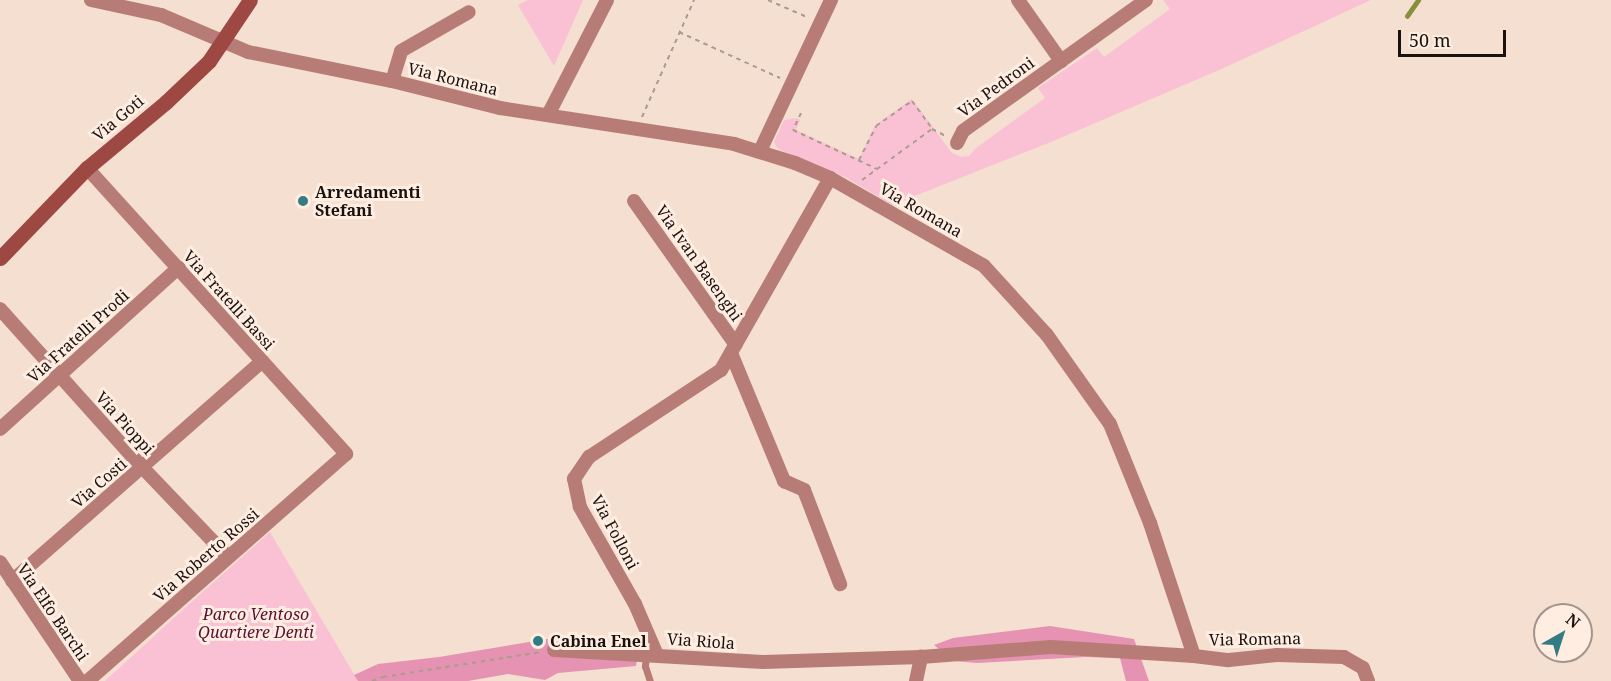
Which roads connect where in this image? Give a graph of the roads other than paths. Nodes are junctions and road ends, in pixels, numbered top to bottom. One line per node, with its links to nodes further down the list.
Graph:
1 (91, 0): 8 (street, Via Romana)
2 (250, 0): 8 (street, Via Goti)
3 (607, 0): 11 (street)
4 (831, 0): 13 (street)
5 (1018, 0): 9 (street, Via Pedroni)
6 (1146, 0): 9 (street, Via Pedroni)
7 (469, 12): 10 (street)
8 (223, 42): 10 (street, Via Romana); 14 (street, Via Goti)
9 (1061, 61): 12 (street, Via Pedroni)
10 (392, 81): 11 (street, Via Romana)
11 (548, 115): 13 (street, Via Romana)
12 (957, 143)
13 (760, 151): 15 (street, Via Romana)
14 (87, 168): 17 (street, Via Goti); 18 (street, Via Fratelli Bassi)
15 (830, 178): 20 (street, Via Folloni); 32 (street, Via Romana)
16 (634, 201): 20 (street, Via Ivan Basenghi)
17 (0, 258)
18 (179, 267): 21 (street, Via Fratelli Bassi); 22 (street, Via Fratelli Prodi)
19 (0, 309): 22 (street, Via Pioppi)
20 (734, 349): 29 (street); 31 (street, Via Folloni)
21 (262, 361): 24 (street, Via Fratelli Bassi); 25 (street, Via Costi)
22 (59, 375): 23 (street, Via Fratelli Prodi); 25 (street, Via Pioppi)
23 (0, 429)
24 (346, 454): 26 (street, Via Roberto Rossi)
25 (142, 467): 26 (street, Via Pioppi); 28 (street, Via Costi)
26 (228, 556): 35 (street, Via Roberto Rossi)
27 (0, 561): 28 (street, Via Elfo Barchi)
28 (12, 581): 34 (street, Via Elfo Barchi)
29 (840, 584)
30 (554, 650): 31 (street, Via Riola)
31 (652, 654): 33 (street, Via Riola); 36 (lane)
32 (1194, 656): 33 (street, Via Riola); 38 (street, Via Romana)
33 (921, 657): 37 (street)
34 (80, 681)
35 (88, 681)
36 (650, 681)
37 (916, 681)
38 (1368, 681)

